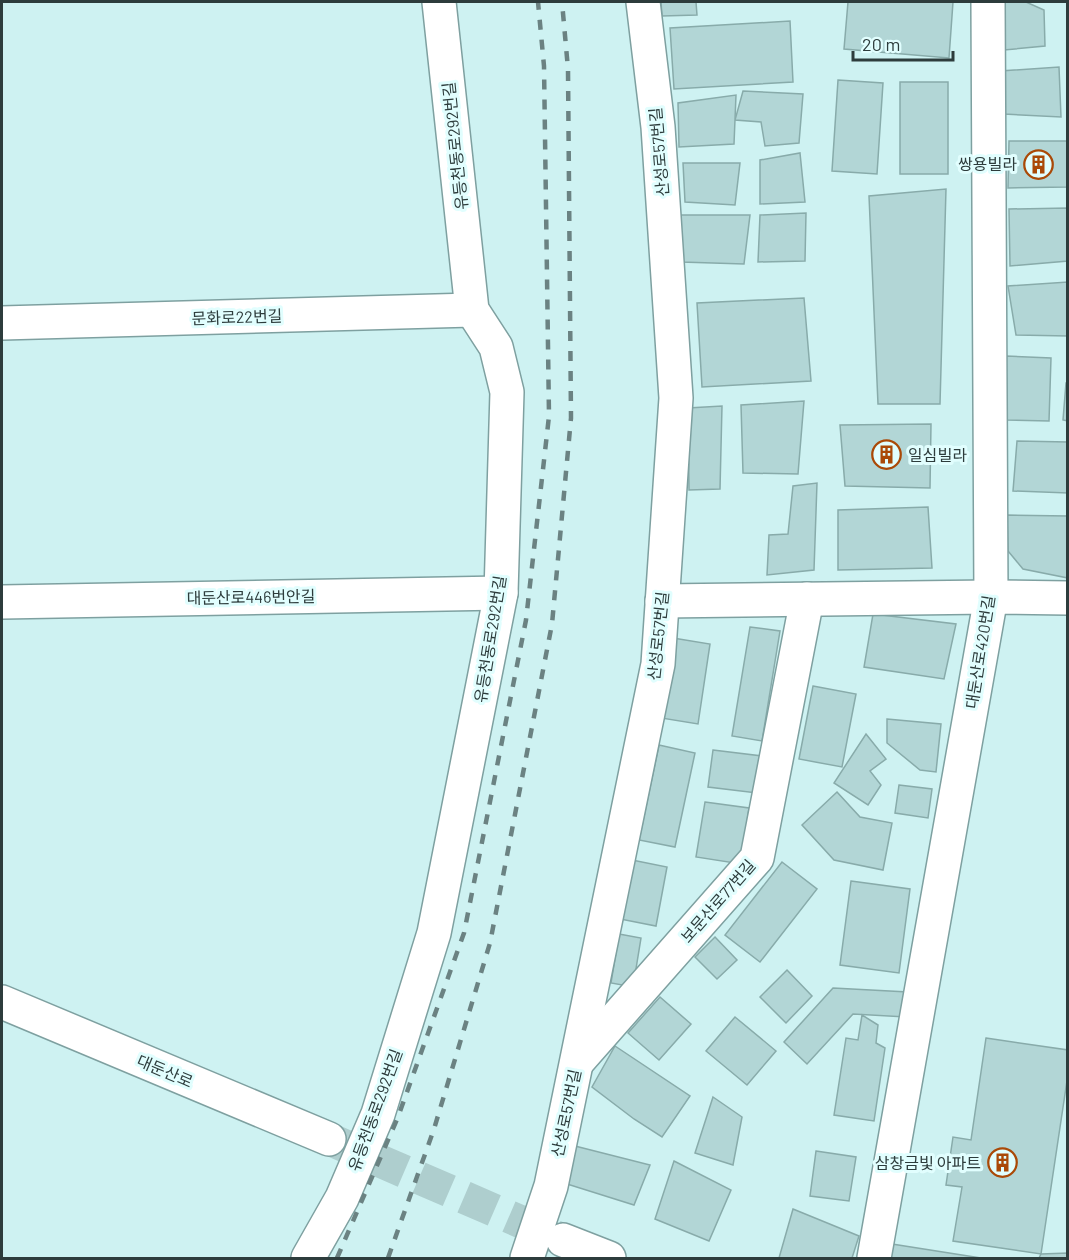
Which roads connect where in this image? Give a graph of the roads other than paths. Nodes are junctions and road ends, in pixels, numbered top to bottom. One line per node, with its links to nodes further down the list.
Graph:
1 (439, 2): 4 (street, 유등천동로292번길)
2 (643, 2): 10 (street, 산성로57번길)
3 (988, 2): 7 (street, 대둔산로420번길)
4 (472, 310): 5 (street, 문화로22번길); 6 (street, 유등천동로292번길)
5 (2, 323)
6 (501, 592): 11 (street, 대둔산로446번안길); 16 (street, 유등천동로292번길)
7 (991, 597): 8 (street); 9 (street); 19 (street, 대둔산로420번길)
8 (1068, 598)
9 (807, 599): 10 (street); 13 (street, 보문산로77번길)
10 (662, 601): 13 (street, 산성로57번길)
11 (2, 602)
12 (2, 1002): 14 (street, 대둔산로)
13 (576, 1062): 17 (street, 산성로57번길)
14 (329, 1139)
15 (563, 1240): 18 (street)
16 (308, 1258)
17 (527, 1258)
18 (609, 1258)
19 (874, 1258)

